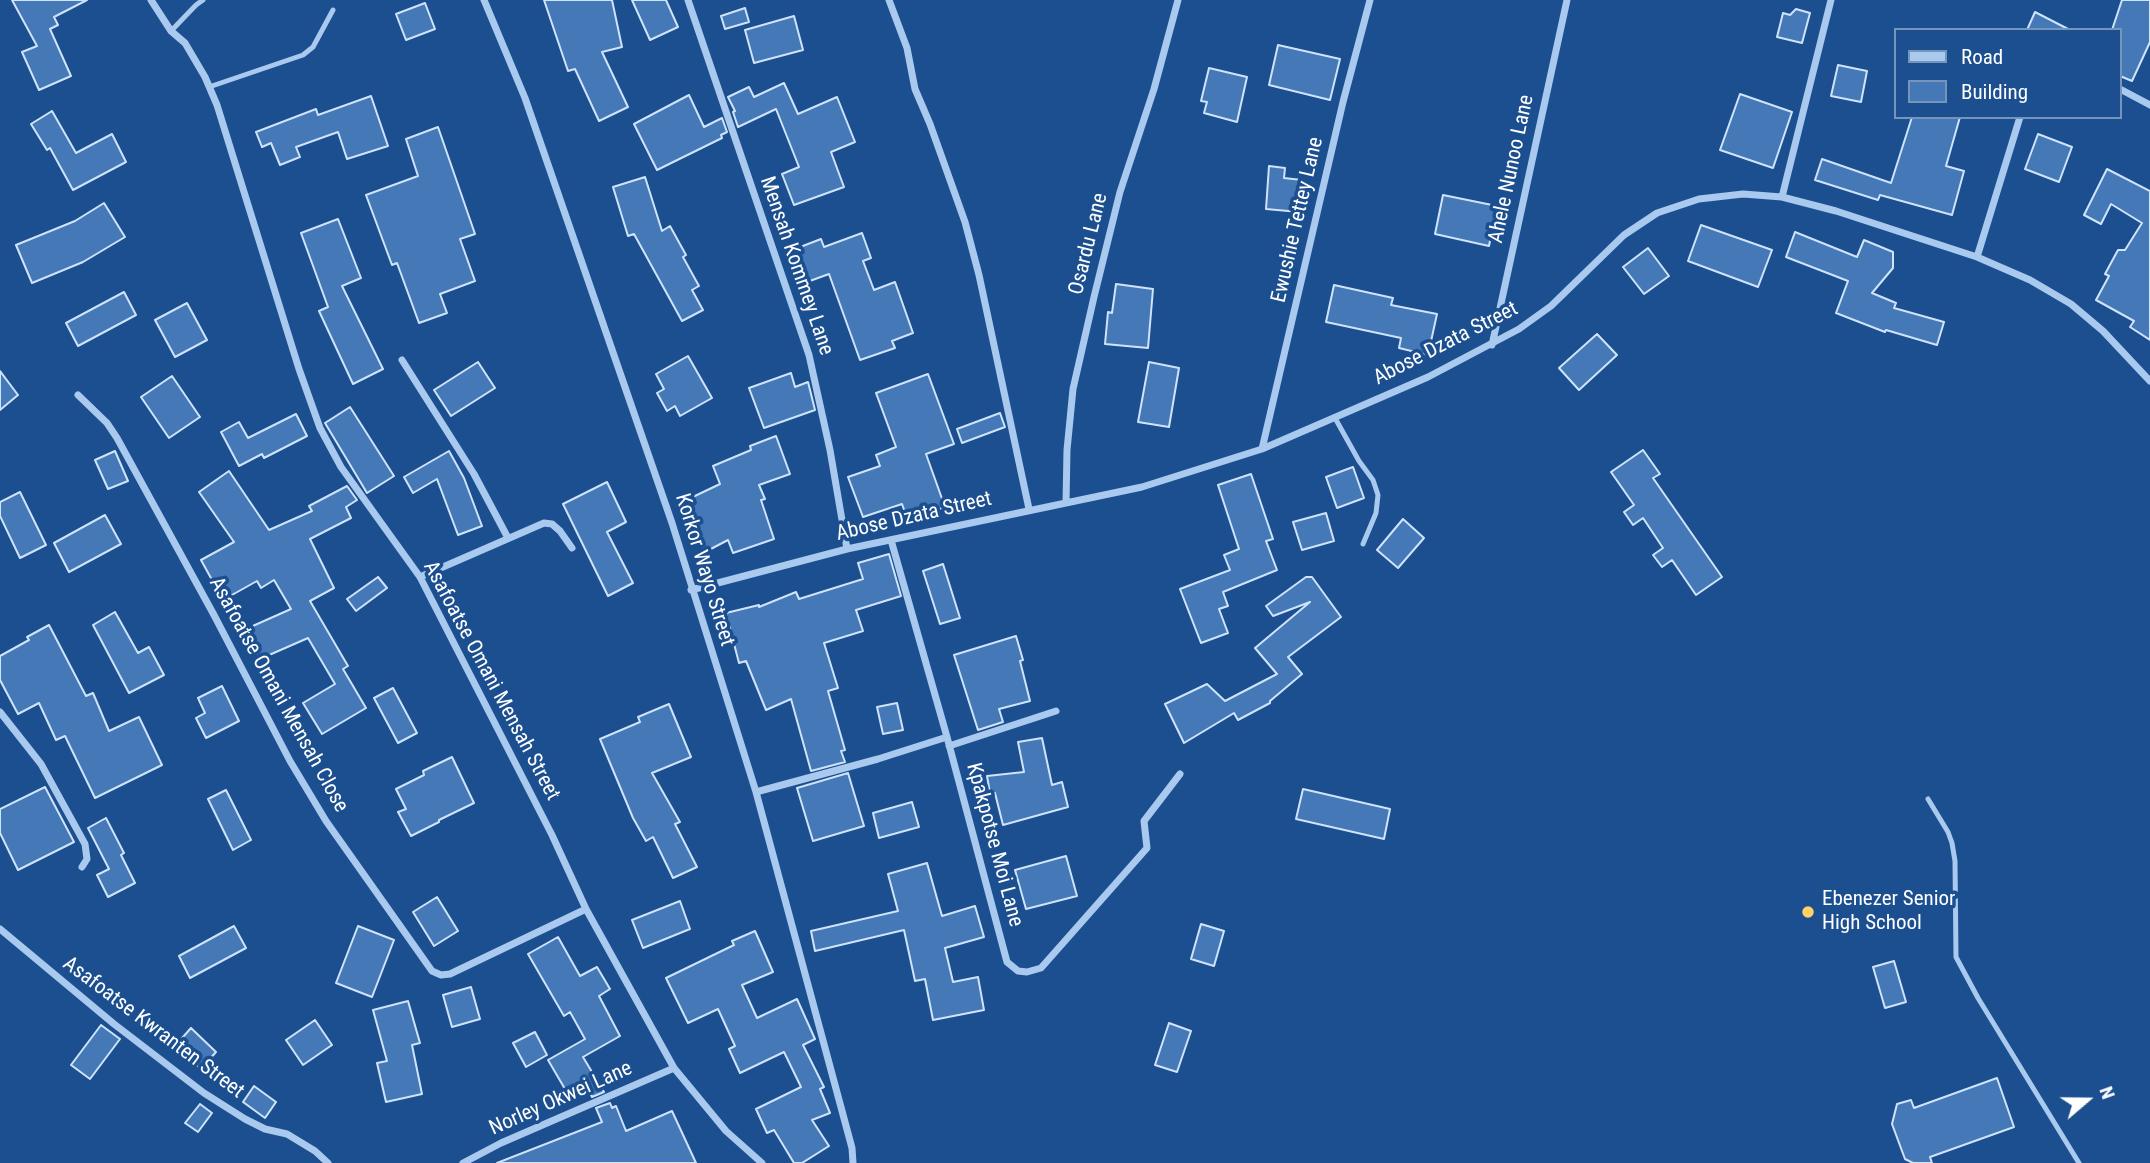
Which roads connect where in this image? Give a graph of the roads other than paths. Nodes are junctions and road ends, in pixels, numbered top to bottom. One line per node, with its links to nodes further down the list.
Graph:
1 (151, 0): 11 (street, Asafoatse Omani Mensah Street)
2 (203, 0): 11 (lane)
3 (484, 0): 32 (street, Korkor Wayo Street)
4 (688, 0): 30 (street, Mensah Kommey Lane)
5 (889, 0): 25 (street)
6 (1178, 0): 24 (street, Osardu Lane)
7 (1370, 0): 23 (street, Ewushie Tettey Lane)
8 (1567, 0): 18 (street, Ahele Nunoo Lane)
9 (1830, 0): 16 (street)
10 (333, 10): 12 (lane)
11 (172, 31): 12 (street, Asafoatse Omani Mensah Street)
12 (209, 87): 31 (street, Asafoatse Omani Mensah Street)
13 (2122, 90): 14 (street)
14 (2150, 105)
15 (2019, 119): 17 (street)
16 (1782, 197): 17 (street, Abose Dzata Street); 18 (street, Abose Dzata Street)
17 (1977, 257): 20 (street, Abose Dzata Street)
18 (1492, 345): 22 (street, Abose Dzata Street)
19 (402, 359): 26 (street)
20 (2150, 381)
21 (78, 395): 40 (street, Asafoatse Omani Mensah Close)
22 (1335, 418): 23 (street, Abose Dzata Street); 28 (lane)
23 (1262, 449): 24 (street, Abose Dzata Street)
24 (1066, 503): 25 (street, Abose Dzata Street)
25 (1030, 509): 27 (street, Abose Dzata Street)
26 (508, 538): 29 (street); 31 (street)
27 (891, 540): 30 (street, Abose Dzata Street); 35 (street, Kpakpotse Moi Lane)
28 (1363, 544)
29 (572, 548)
30 (847, 550): 32 (street, Abose Dzata Street)
31 (420, 577): 40 (street, Asafoatse Omani Mensah Street)
32 (691, 590): 37 (street, Korkor Wayo Street)
33 (1056, 711): 35 (street)
34 (0, 712): 39 (street)
35 (948, 741): 36 (street, Kpakpotse Moi Lane); 37 (street)
36 (1180, 774)
37 (756, 792): 46 (street, Korkor Wayo Street)
38 (1928, 799): 47 (lane)
39 (82, 867)
40 (586, 909): 42 (street, Asafoatse Omani Mensah Street)
41 (0, 929): 43 (street, Asafoatse Kwranten Street)
42 (674, 1068): 44 (street, Norley Okwei Lane); 45 (street, Asafoatse Omani Mensah Street)
43 (328, 1163)
44 (463, 1163)
45 (762, 1163)
46 (853, 1163)
47 (2079, 1163)

